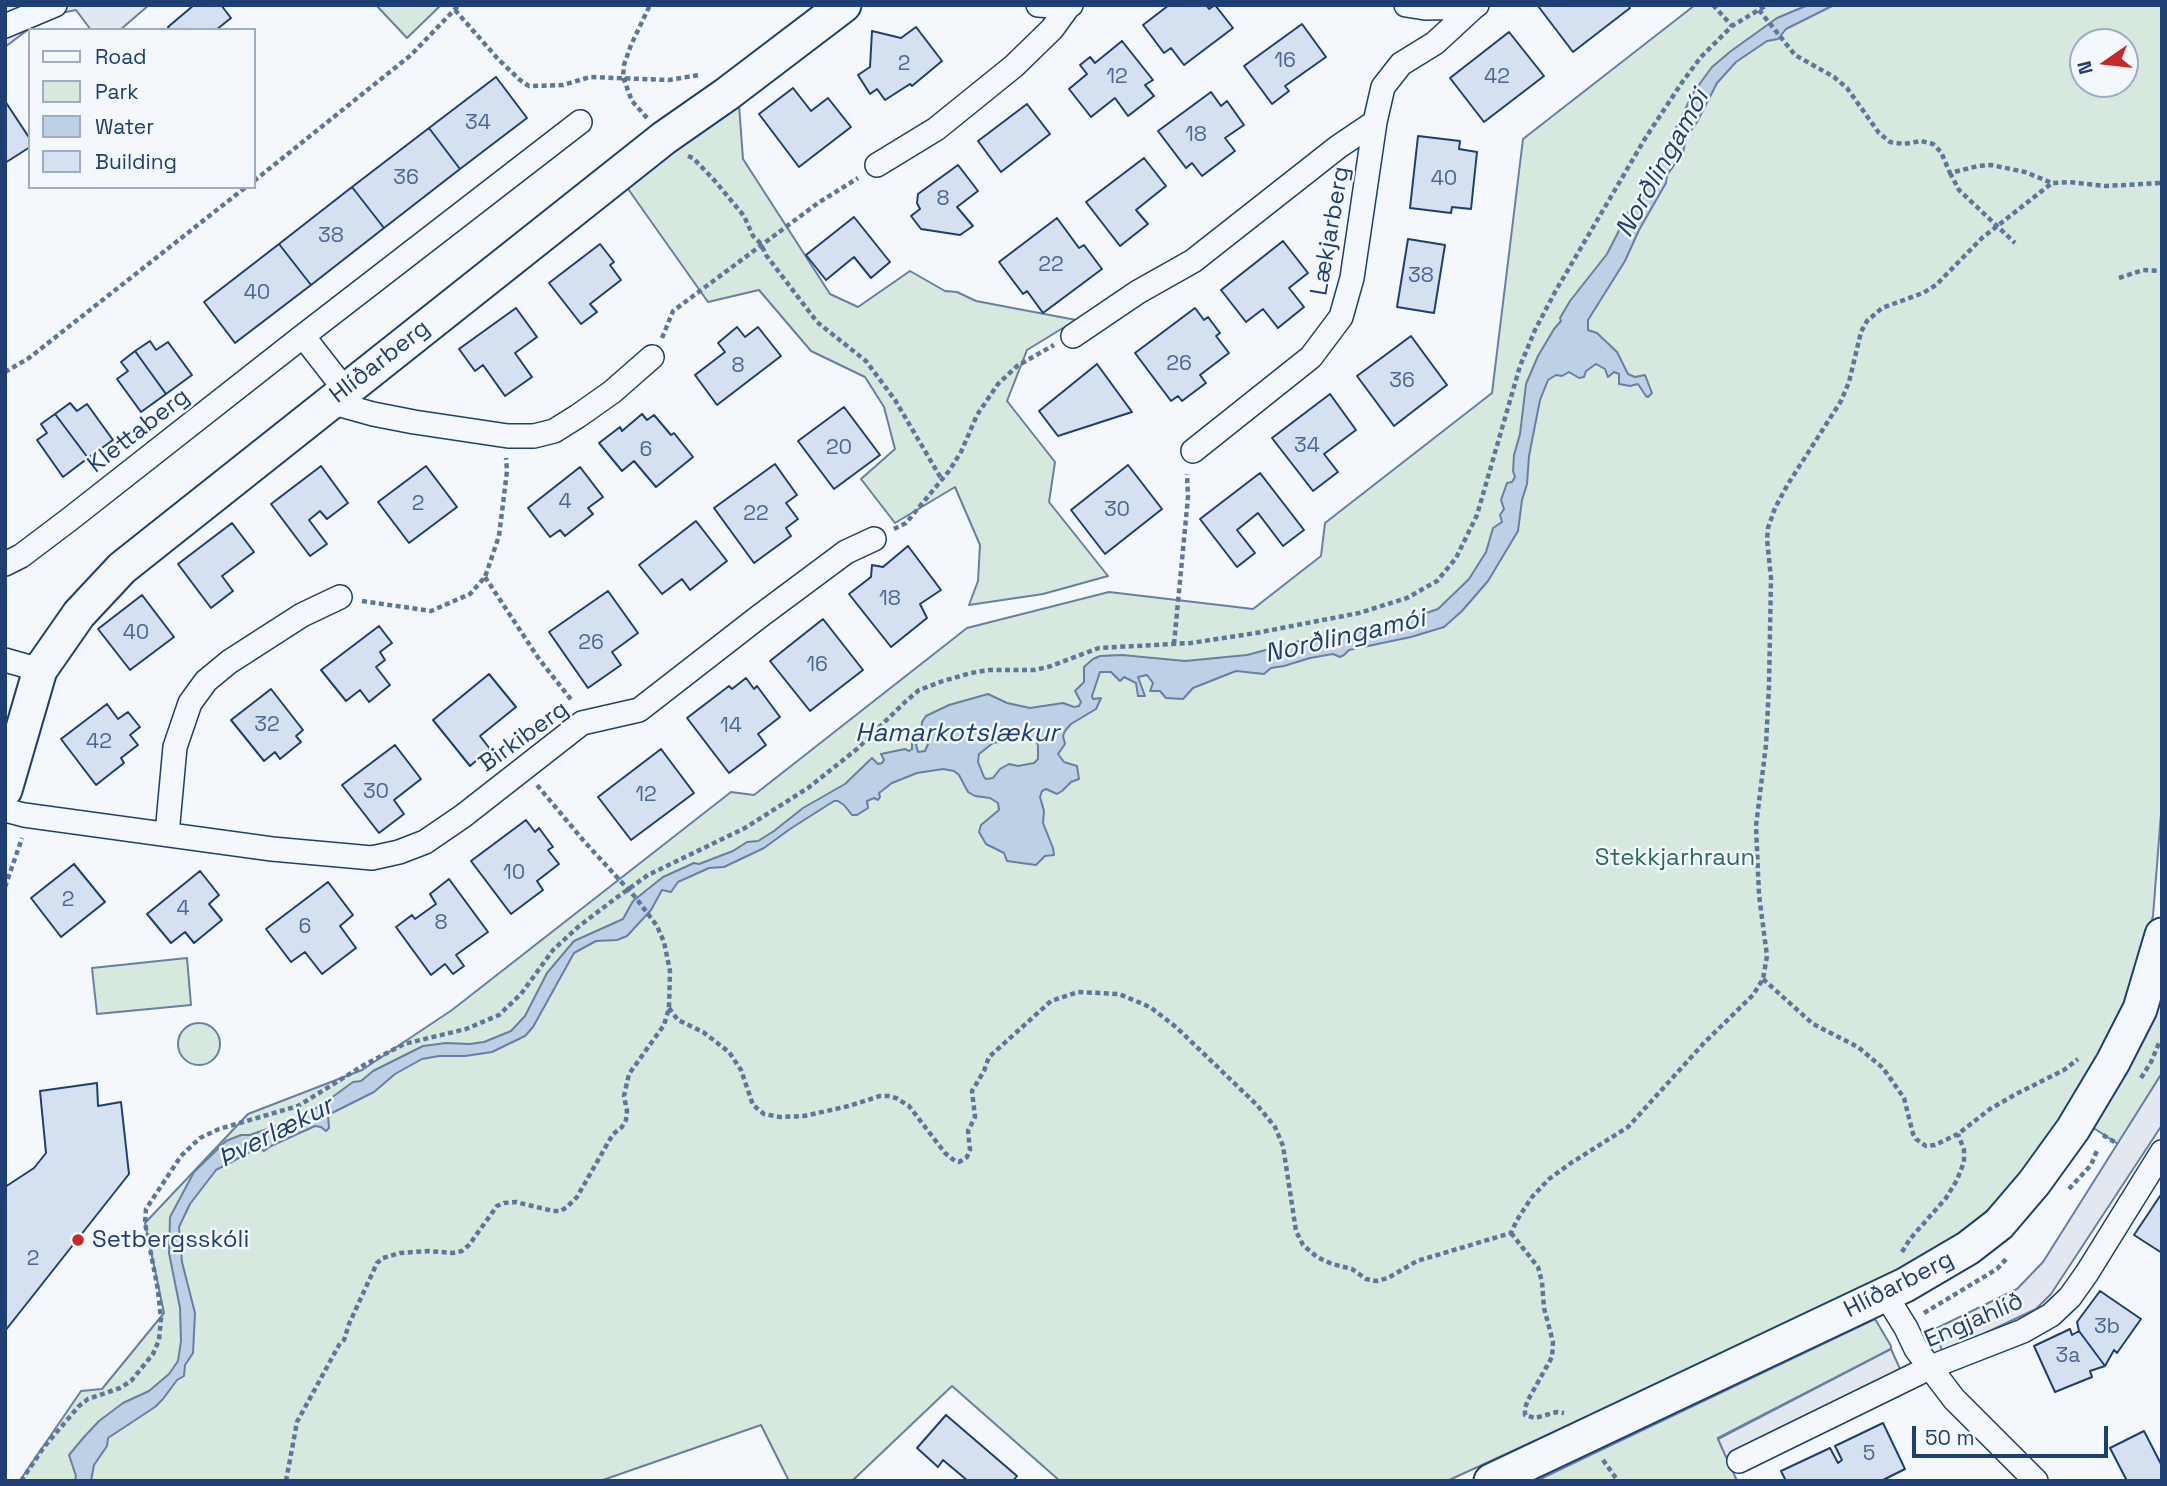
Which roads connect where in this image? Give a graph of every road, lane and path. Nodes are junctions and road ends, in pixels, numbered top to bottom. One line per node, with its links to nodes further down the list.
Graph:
1 (55, 5): 12 (street)
2 (650, 5): 15 (path)
3 (844, 5): 18 (street, Hlíðarberg)
4 (1038, 5): 8 (street)
5 (1406, 5): 9 (street, Lækjarberg)
6 (1713, 5): 13 (path)
7 (1766, 5): 11 (path)
8 (1069, 6): 19 (street)
9 (1476, 6): 17 (street, Lækjarberg)
10 (457, 7): 15 (path); 21 (path)
11 (1759, 10): 13 (path); 20 (path)
12 (5, 26)
13 (1732, 26): 42 (path)
14 (703, 74): 15 (path)
15 (624, 78): 18 (path)
16 (580, 122): 30 (street, Klettaberg)
17 (1375, 122): 31 (street, Lækjarberg); 36 (street, Lækjarberg)
18 (672, 146): 27 (path); 34 (street, Hlíðarberg)
19 (877, 165): 27 (path)
20 (1950, 173): 22 (path); 25 (path)
21 (256, 179)
22 (2052, 183): 23 (path); 25 (path)
23 (2162, 183)
24 (243, 189): 33 (path)
25 (1997, 225): 26 (path); 52 (path)
26 (2015, 243)
27 (761, 244): 32 (path); 37 (path)
28 (2162, 271): 29 (path)
29 (2119, 278)
30 (303, 336): 34 (street); 39 (street, Klettaberg)
31 (1073, 336): 37 (path)
32 (652, 357): 35 (street)
33 (5, 372)
34 (338, 396): 35 (street); 44 (street, Hlíðarberg)
35 (508, 436): 40 (path)
36 (1193, 451): 42 (path)
37 (942, 480): 38 (path)
38 (874, 539): 45 (street, Birkiberg)
39 (5, 564)
40 (485, 577): 41 (path); 45 (path)
41 (340, 597): 48 (street)
42 (1174, 644): 50 (path)
43 (5, 660): 44 (street)
44 (40, 670): 47 (street, Hlíðarberg)
45 (582, 723): 46 (street, Birkiberg)
46 (526, 765): 48 (street, Birkiberg); 50 (path)
47 (11, 805): 48 (street, Birkiberg); 49 (path)
48 (167, 834)
49 (5, 887)
50 (627, 890): 53 (path); 62 (path)
51 (2162, 935): 58 (street, Hlíðarberg)
52 (1763, 979): 55 (path); 57 (path)
53 (669, 1008): 57 (path); 63 (path)
54 (2085, 1049): 55 (path)
55 (1958, 1134): 58 (path)
56 (2162, 1152): 59 (street, Engjahlíð)
57 (1511, 1233): 60 (path)
58 (1895, 1290): 59 (street); 60 (street, Hlíðarberg)
59 (1931, 1367): 61 (street, Engjahlíð); 65 (street)
60 (1587, 1436): 64 (street, Hlíðarberg)
61 (1739, 1461)
62 (21, 1481)
63 (286, 1481)
64 (1491, 1481)
65 (2036, 1481)

